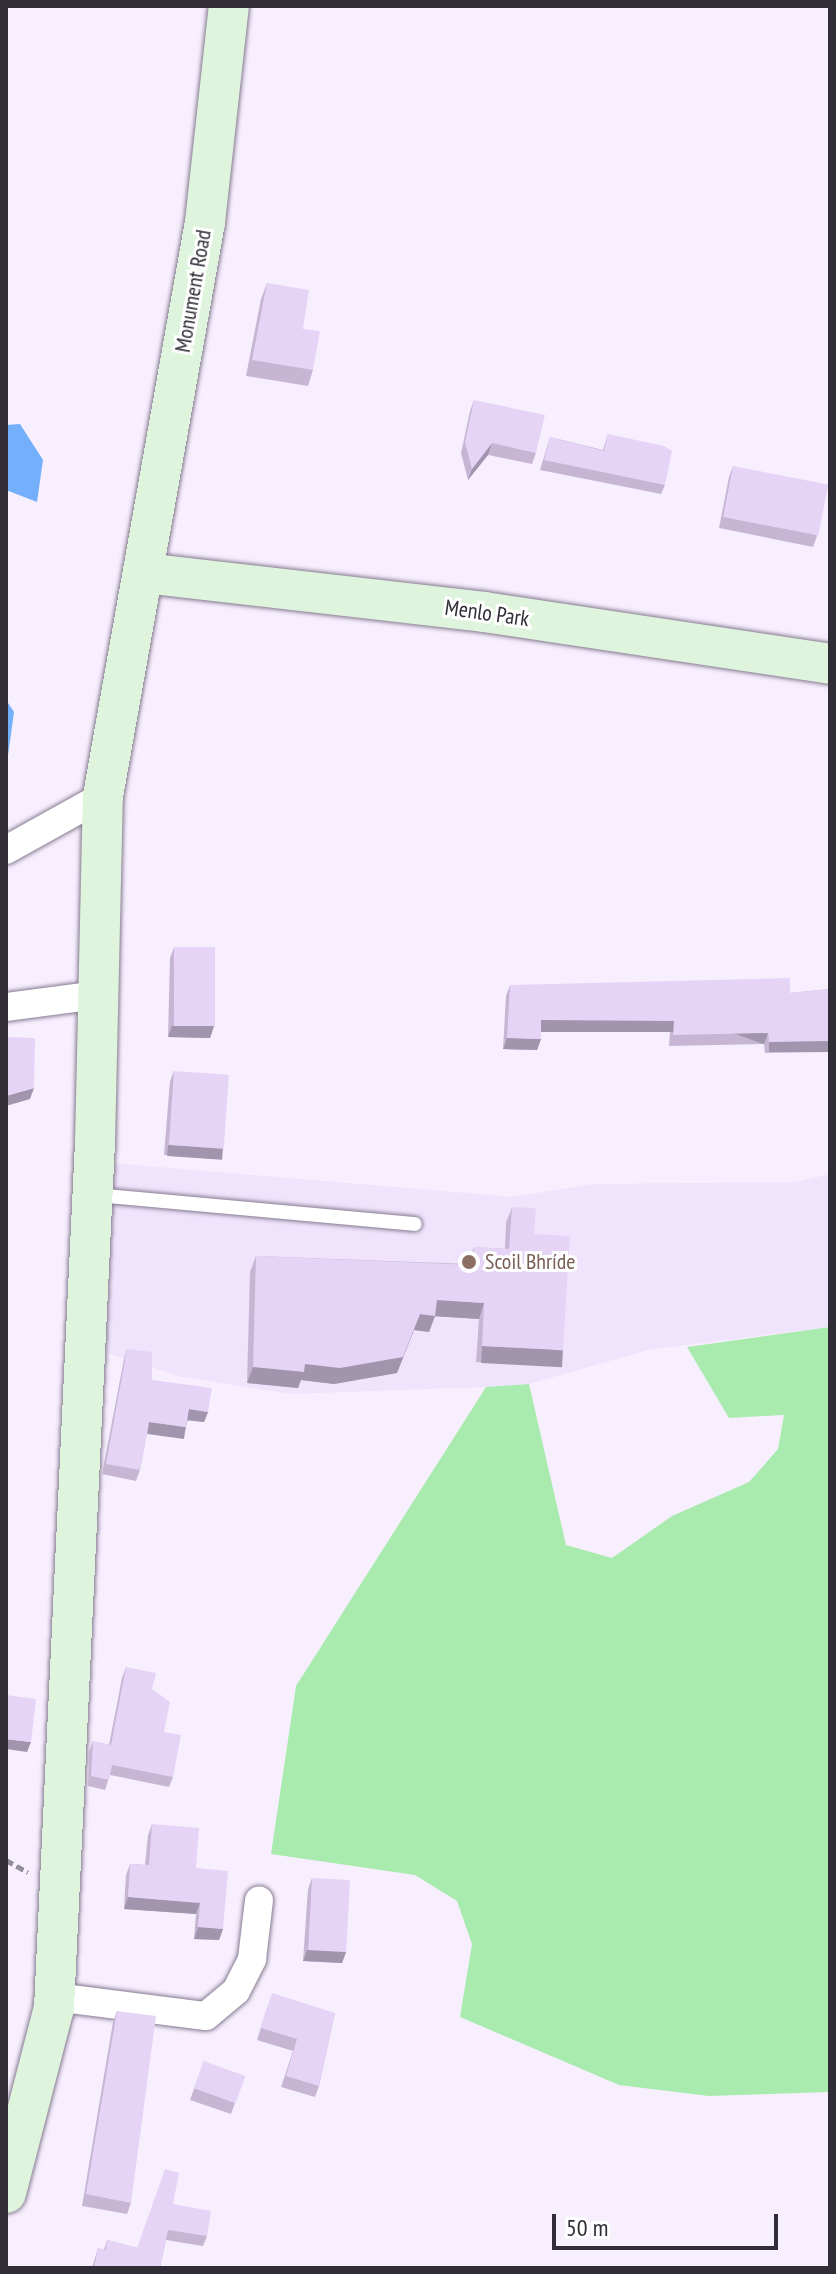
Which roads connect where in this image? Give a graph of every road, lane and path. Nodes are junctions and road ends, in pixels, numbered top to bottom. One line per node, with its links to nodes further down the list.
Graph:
1 (229, 6): 2 (street, Monument Road)
2 (143, 573): 3 (street, Menlo Park); 4 (street, Monument Road)
3 (830, 664)
4 (103, 796): 5 (street); 6 (street, Monument Road)
5 (6, 850)
6 (98, 995): 7 (street); 8 (street, Monument Road)
7 (6, 1007)
8 (91, 1195): 9 (lane); 11 (street, Monument Road)
9 (415, 1224)
10 (259, 1900): 11 (street)
11 (55, 1997): 12 (street, Monument Road)
12 (6, 2193)

